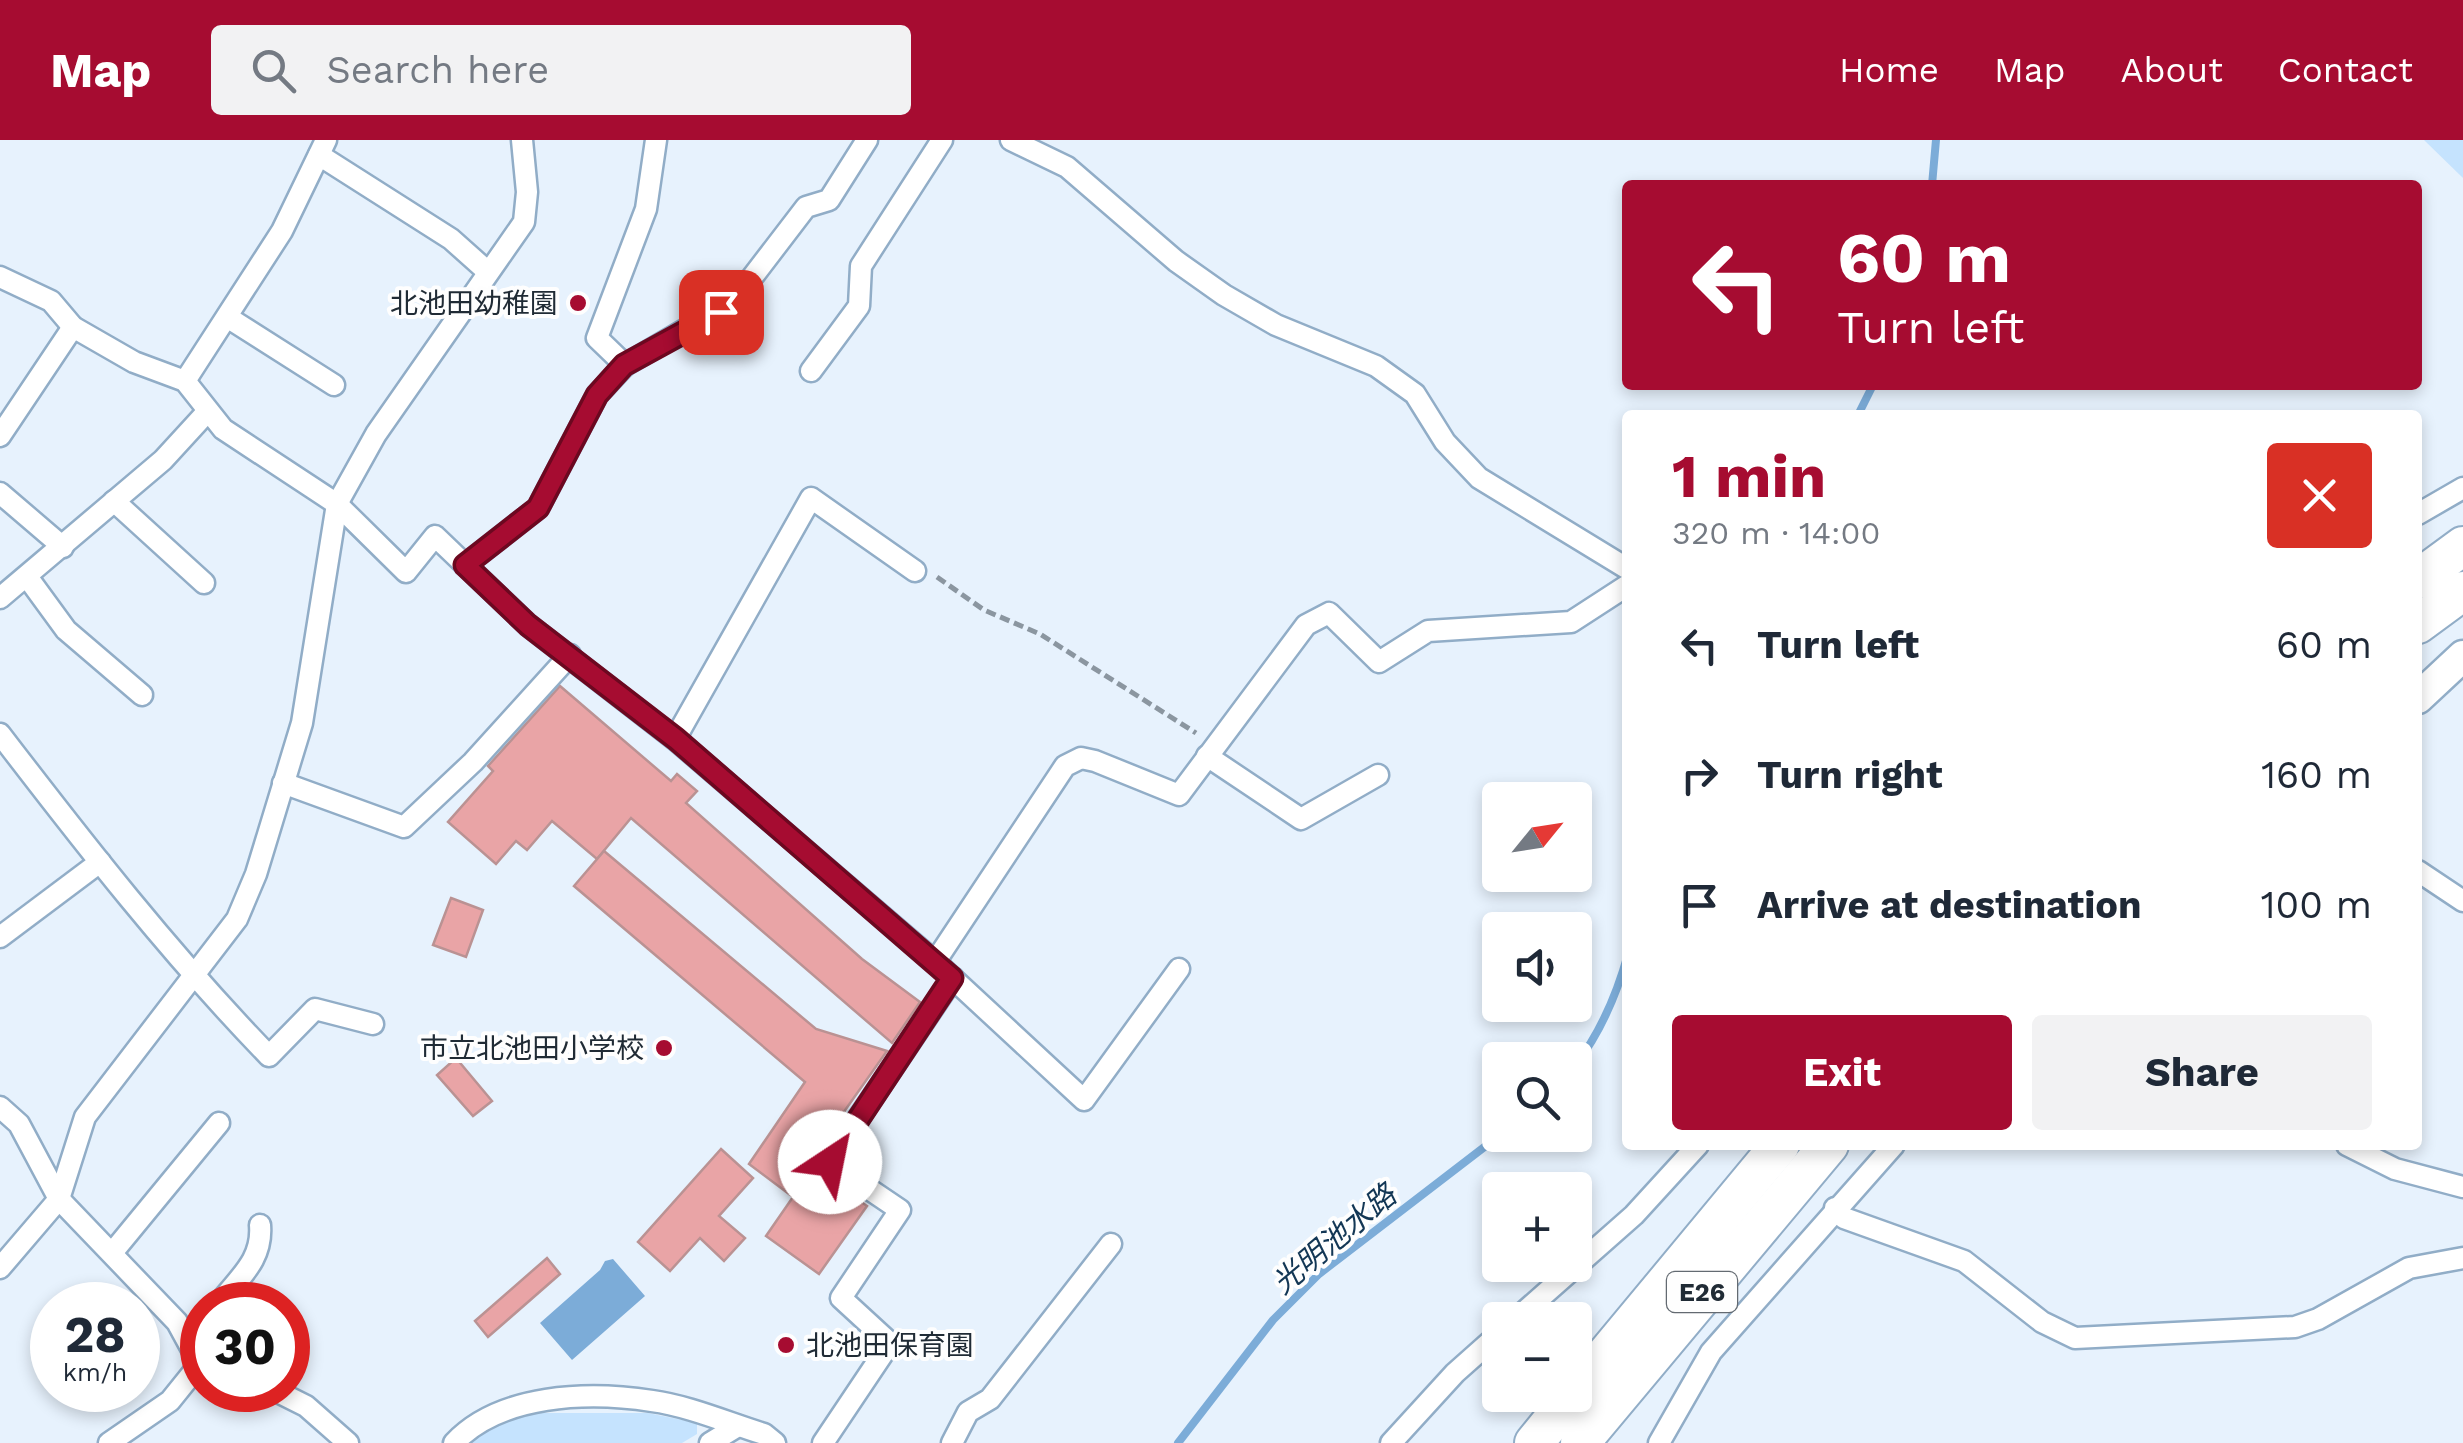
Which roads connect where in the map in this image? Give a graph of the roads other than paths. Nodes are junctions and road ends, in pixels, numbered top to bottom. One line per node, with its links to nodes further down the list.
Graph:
1 (522, 140): 7 (street)
2 (656, 140): 11 (street)
3 (867, 140): 11 (street)
4 (942, 140): 12 (street)
5 (1012, 140): 24 (street)
6 (322, 148): 7 (street); 9 (street)
7 (488, 272): 20 (street)
8 (0, 277): 10 (street)
9 (226, 318): 13 (street); 14 (street)
10 (73, 326): 13 (street); 16 (street)
11 (624, 365): 25 (street)
12 (810, 371)
13 (185, 381): 15 (street)
14 (334, 385)
15 (207, 412): 19 (street); 20 (street)
16 (0, 436)
17 (2463, 488): 21 (street)
18 (0, 493): 23 (street)
19 (114, 501): 23 (street); 29 (street)
20 (337, 504): 25 (street); 42 (street)
21 (2422, 512)
22 (2463, 546): 27 (highway)
23 (62, 547): 28 (street)
24 (1622, 564)
25 (465, 565): 34 (street)
26 (915, 570): 39 (street)
27 (2422, 576)
28 (28, 578): 32 (street); 37 (street)
29 (204, 584)
30 (1622, 589): 40 (street)
31 (2463, 591): 33 (highway)
32 (0, 598)
33 (2422, 621)
34 (570, 655): 39 (street); 42 (street)
35 (2463, 656): 36 (street)
36 (2422, 694)
37 (142, 695)
38 (0, 734): 43 (street)
39 (676, 739): 47 (street)
40 (1212, 751): 41 (street); 47 (street)
41 (1378, 774)
42 (283, 784): 49 (street)
43 (100, 862): 46 (street); 49 (street)
44 (2422, 874): 45 (street)
45 (2463, 900)
46 (0, 937)
47 (935, 962): 50 (street)
48 (1179, 969): 50 (street)
49 (191, 976): 51 (street); 60 (street)
50 (952, 978): 81 (street)
51 (373, 1024)
52 (0, 1107): 60 (street)
53 (219, 1124): 64 (street)
54 (1693, 1150): 68 (street)
55 (1776, 1150): 71 (highway, E26)
56 (1825, 1150): 85 (highway, E26)
57 (1889, 1150): 61 (street)
58 (2357, 1150): 59 (street)
59 (2463, 1187)
60 (59, 1199): 64 (street); 66 (street)
61 (1835, 1208): 65 (street); 86 (street)
62 (260, 1226): 67 (street)
63 (1110, 1244): 82 (street)
64 (112, 1254): 69 (street)
65 (2463, 1258)
66 (0, 1268)
67 (237, 1282)
68 (1535, 1302)
69 (180, 1323)
70 (1482, 1349): 83 (street)
71 (1592, 1372)
72 (180, 1390): 76 (street)
73 (310, 1410): 77 (street)
74 (1559, 1412): 84 (highway, E26)
75 (738, 1426): 78 (street); 79 (street); 80 (street)
76 (109, 1443)
77 (348, 1443)
78 (454, 1443)
79 (710, 1443)
80 (775, 1443)
81 (823, 1443)
82 (952, 1443)
83 (1391, 1443)
84 (1534, 1443)
85 (1580, 1443)
86 (1659, 1443)

